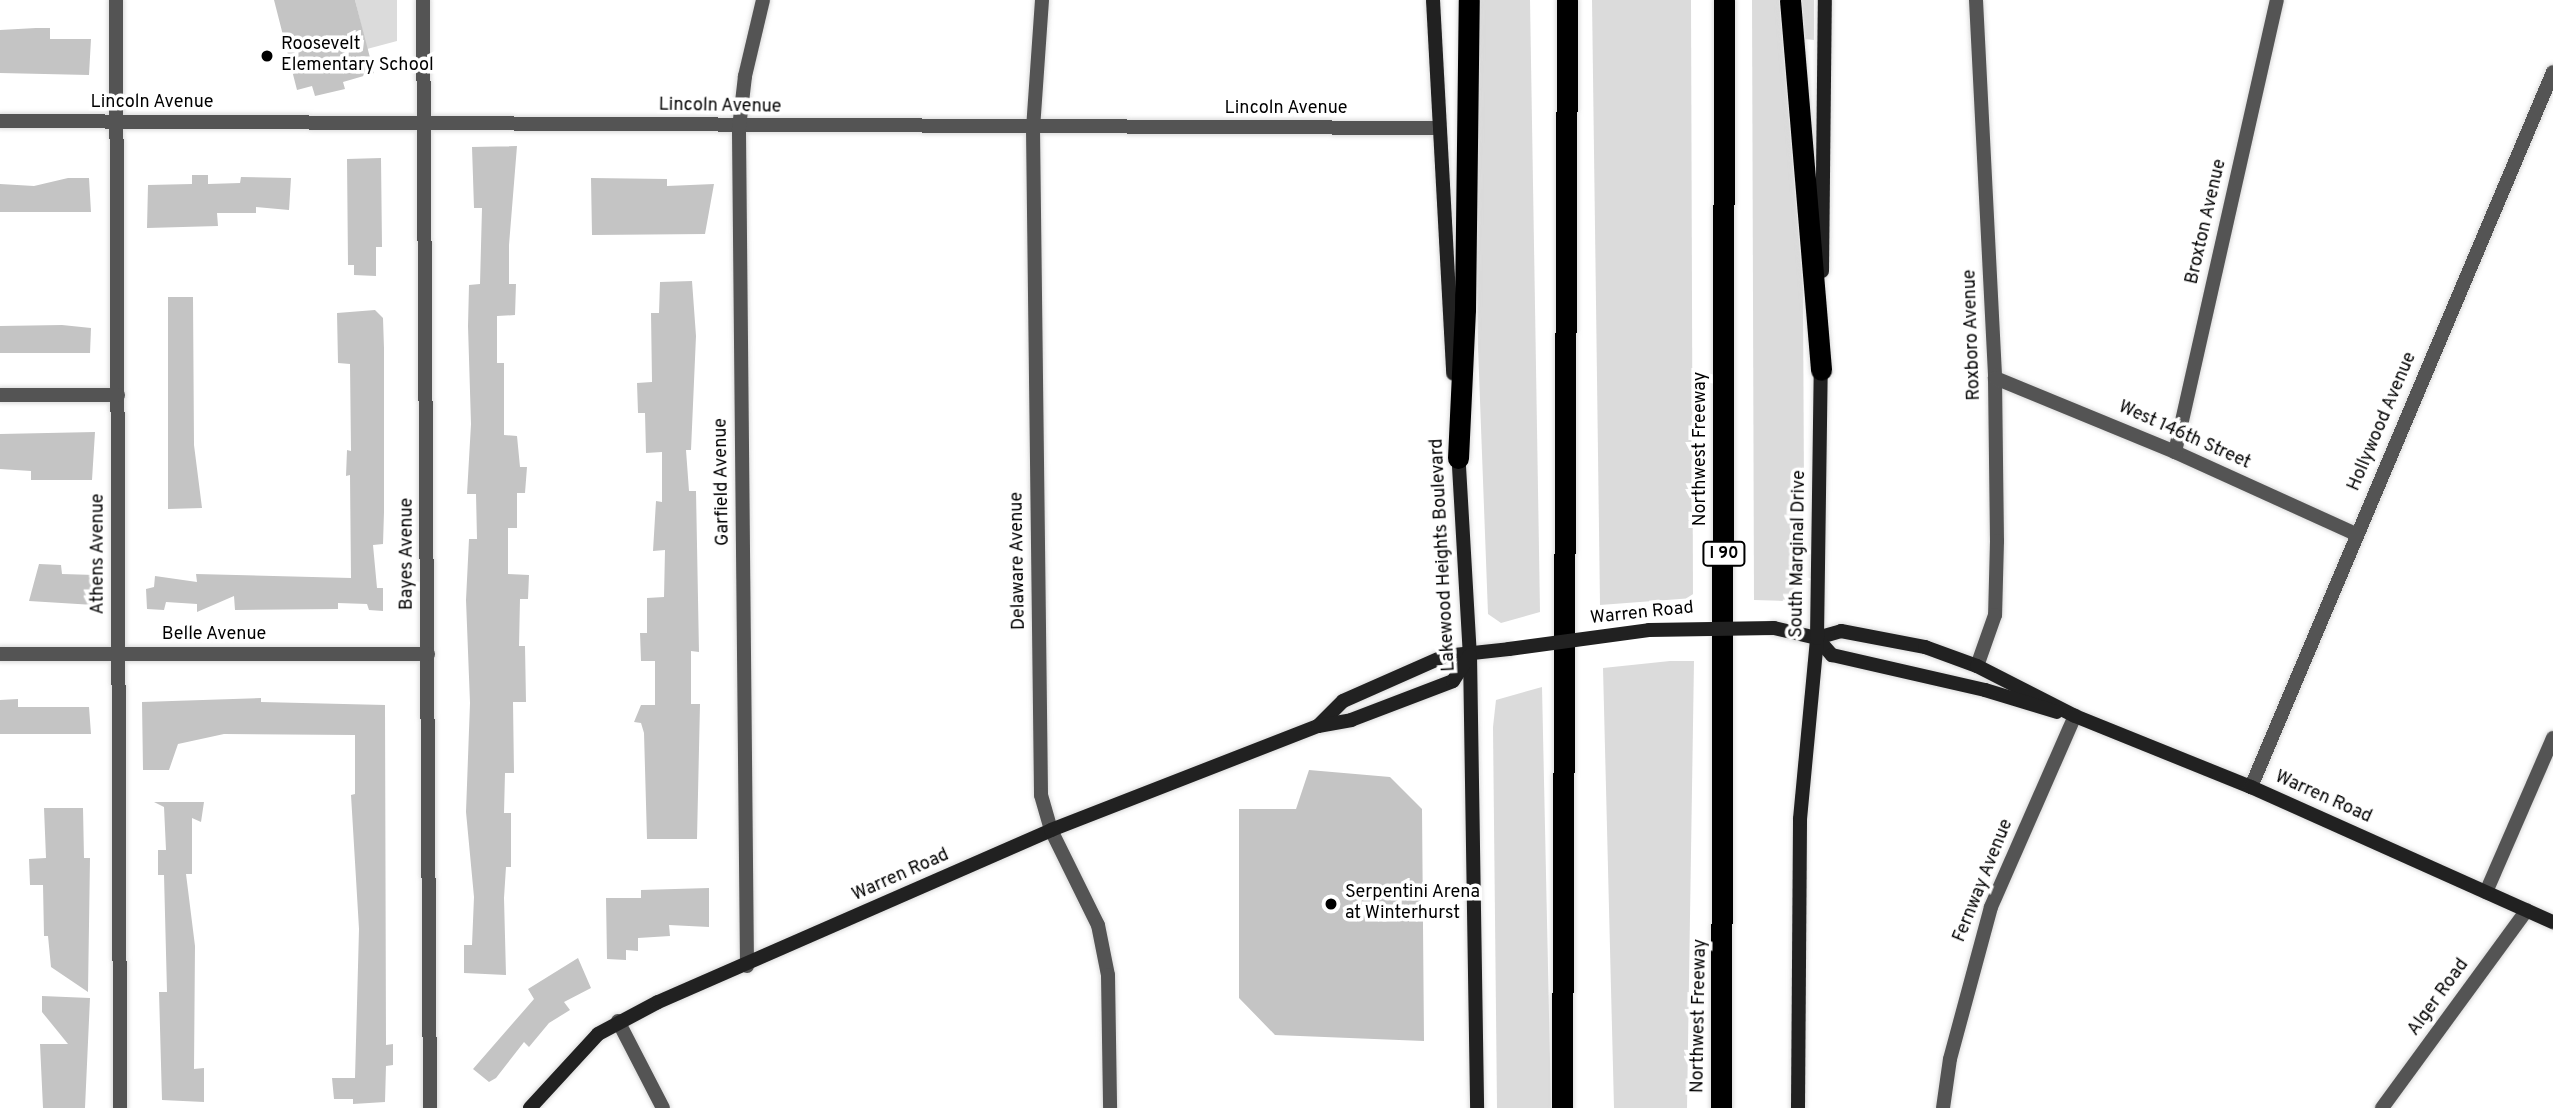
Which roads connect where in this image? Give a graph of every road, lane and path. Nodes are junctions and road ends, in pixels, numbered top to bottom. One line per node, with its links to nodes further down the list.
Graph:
1 (116, 0): 15 (street, Athens Avenue)
2 (423, 0): 16 (street, Bayes Avenue)
3 (764, 0): 17 (street, Garfield Avenue)
4 (1042, 0): 19 (street, Delaware Avenue)
5 (1433, 0): 18 (main road, Lakewood Heights Boulevard)
6 (1469, 0): 25 (highway)
7 (1567, 0): 49 (highway)
8 (1724, 0): 50 (highway, Northwest Freeway / I 90)
9 (1790, 0): 20 (highway)
10 (1825, 0): 20 (main road, South Marginal Drive)
11 (1976, 0): 21 (street, Roxboro Avenue)
12 (2277, 0): 24 (street, Broxton Avenue)
13 (2553, 72): 26 (street, Hollywood Avenue)
14 (0, 121): 15 (street, Lincoln Avenue)
15 (117, 122): 16 (street, Lincoln Avenue); 23 (street, Athens Avenue)
16 (424, 124): 17 (street, Lincoln Avenue); 30 (street, Bayes Avenue)
17 (739, 128): 19 (street, Lincoln Avenue); 41 (street, Garfield Avenue)
18 (1438, 128): 19 (street, Lincoln Avenue); 25 (main road, Lakewood Heights Boulevard)
19 (1033, 129): 37 (street, Delaware Avenue)
20 (1821, 370): 27 (main road, South Marginal Drive)
21 (1995, 377): 24 (street, West 146th Street); 32 (street, Roxboro Avenue)
22 (0, 395): 23 (street)
23 (118, 395): 29 (street, Athens Avenue)
24 (2175, 452): 26 (street, West 146th Street)
25 (1458, 458): 31 (main road, Lakewood Heights Boulevard)
26 (2356, 534): 36 (street, Hollywood Avenue)
27 (1817, 638): 31 (main road, Warren Road, bridge); 32 (main road, Warren Road); 33 (main road, Warren Road); 51 (main road, South Marginal Drive)
28 (0, 654): 29 (street, Belle Avenue)
29 (118, 654): 30 (street, Belle Avenue); 43 (street, Athens Avenue)
30 (428, 654): 44 (street, Bayes Avenue)
31 (1470, 655): 34 (main road, Warren Road); 34 (main road, Warren Road); 48 (main road, Lakewood Heights Boulevard)
32 (1977, 666): 33 (main road, Warren Road)
33 (2075, 716): 36 (main road, Warren Road); 52 (street, Fernway Avenue)
34 (1318, 726): 37 (main road, Warren Road)
35 (2553, 738): 38 (street)
36 (2250, 787): 38 (main road, Warren Road)
37 (1051, 830): 41 (main road, Warren Road); 47 (street, Delaware Avenue)
38 (2486, 892): 39 (main road, Warren Road)
39 (2527, 911): 40 (main road, Warren Road); 53 (street, Alger Road)
40 (2553, 922)
41 (747, 966): 42 (main road, Warren Road)
42 (618, 1021): 45 (main road, Warren Road); 46 (street)
43 (120, 1108)
44 (430, 1108)
45 (530, 1108)
46 (663, 1108)
47 (1110, 1108)
48 (1477, 1108)
49 (1562, 1108)
50 (1721, 1108)
51 (1798, 1108)
52 (1943, 1108)
53 (2382, 1108)

